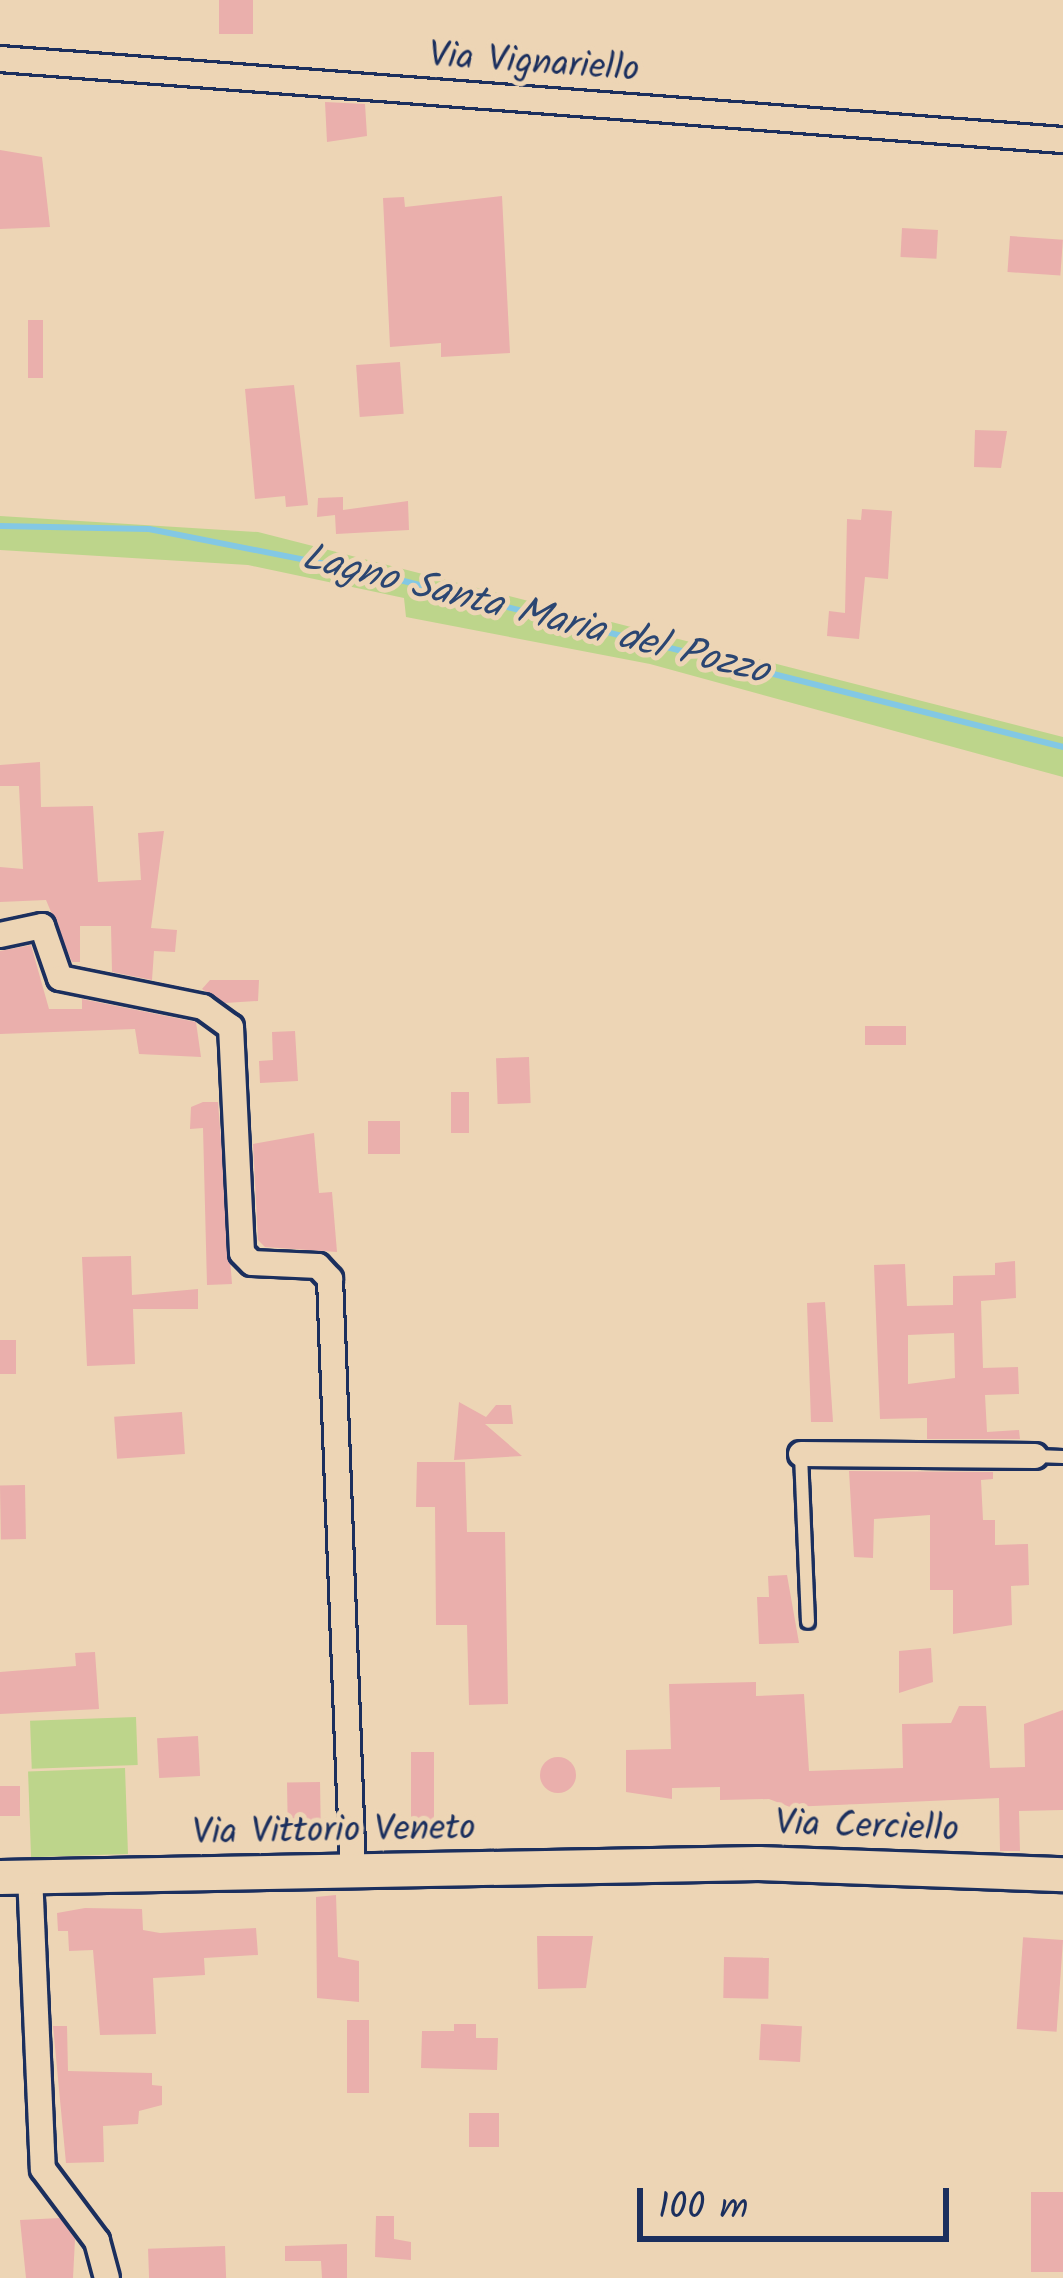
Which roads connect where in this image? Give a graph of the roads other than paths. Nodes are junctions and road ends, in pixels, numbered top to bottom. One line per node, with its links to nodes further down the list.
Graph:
1 (0, 59): 2 (street, Via Vignariello)
2 (1063, 140)
3 (0, 935): 9 (street)
4 (801, 1454): 5 (street); 7 (lane)
5 (1034, 1456): 6 (lane)
6 (1063, 1456)
7 (808, 1622)
8 (669, 1864): 9 (street, Via Vittorio Veneto); 10 (street, Via Cerciello)
9 (353, 1871): 11 (street, Via Vittorio Veneto)
10 (1063, 1874)
11 (15, 1876): 12 (street)
12 (107, 2278)

